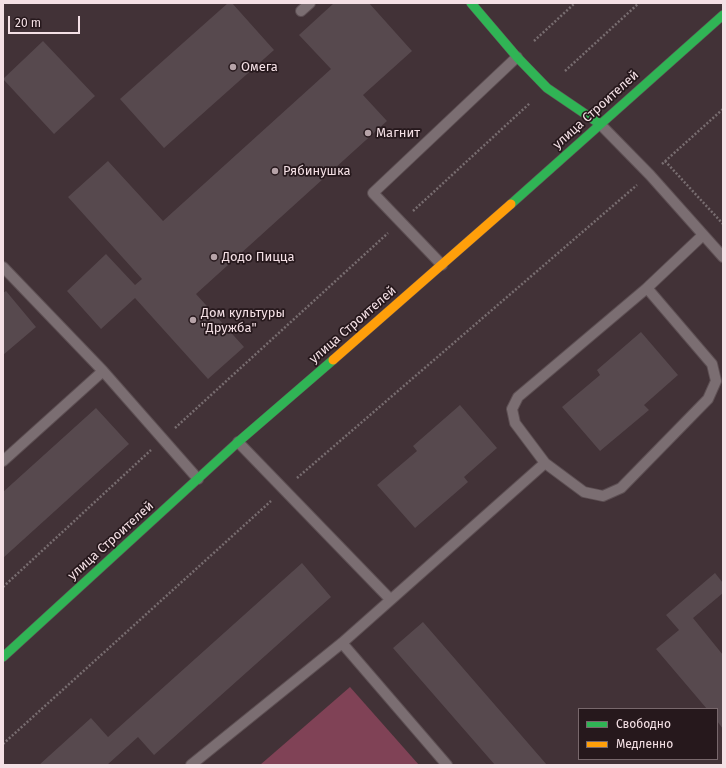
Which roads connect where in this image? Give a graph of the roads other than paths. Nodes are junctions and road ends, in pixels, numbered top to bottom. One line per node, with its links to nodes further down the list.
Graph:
1 (310, 3): 3 (lane)
2 (471, 3): 5 (street)
3 (300, 10)
4 (723, 15): 6 (street, улица Строителей)
5 (517, 56): 6 (street); 9 (lane)
6 (600, 124): 7 (lane); 9 (street, улица Строителей)
7 (703, 234): 8 (lane); 11 (lane)
8 (723, 257)
9 (442, 265): 13 (street, улица Строителей)
10 (3, 268): 12 (lane)
11 (647, 288): 15 (lane); 15 (lane)
12 (103, 371): 14 (lane); 16 (lane)
13 (238, 442): 16 (street, улица Строителей); 17 (lane)
14 (3, 461)
15 (545, 463): 17 (lane)
16 (198, 479): 19 (street, улица Строителей)
17 (390, 599): 18 (lane)
18 (342, 643): 20 (lane); 21 (lane)
19 (3, 657)
20 (191, 765)
21 (447, 765)

